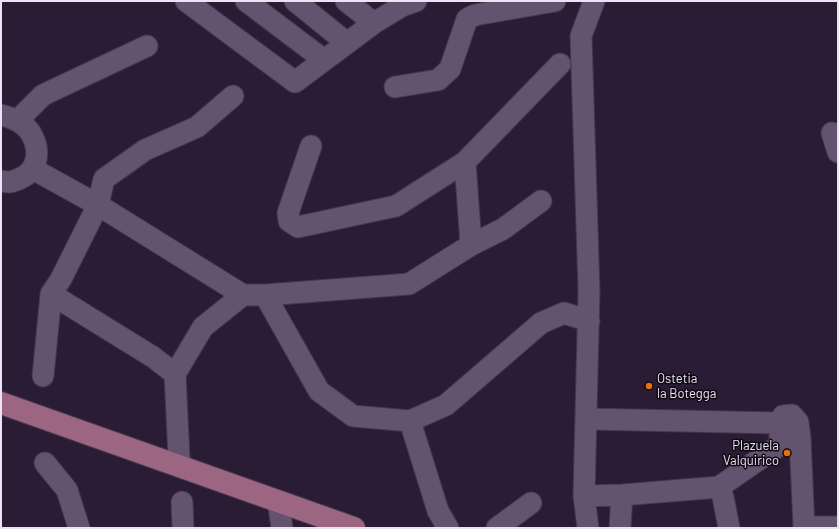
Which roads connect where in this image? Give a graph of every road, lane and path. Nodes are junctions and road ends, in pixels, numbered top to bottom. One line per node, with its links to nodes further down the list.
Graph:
1 (186, 1): 11 (lane)
2 (246, 1): 11 (lane)
3 (295, 1): 9 (lane)
4 (346, 1): 8 (lane)
5 (555, 1): 13 (lane)
6 (594, 1): 28 (lane)
7 (404, 3): 8 (lane)
8 (374, 23): 9 (lane)
9 (347, 43): 11 (lane)
10 (146, 46): 15 (lane)
11 (324, 60)
12 (560, 64): 19 (lane)
13 (395, 87)
14 (233, 96): 23 (lane)
15 (9, 118): 20 (lane)
16 (838, 135): 18 (lane)
17 (311, 146): 19 (lane)
18 (838, 152)
19 (466, 162): 24 (lane)
20 (33, 169): 21 (lane); 23 (lane)
21 (1, 181)
22 (541, 201): 24 (lane)
23 (98, 205): 25 (lane); 26 (lane)
24 (471, 245): 27 (lane)
25 (51, 294): 29 (lane); 30 (lane)
26 (243, 295): 27 (lane); 29 (lane)
27 (265, 295): 33 (lane)
28 (589, 321): 32 (lane); 33 (lane)
29 (175, 374): 38 (lane)
30 (43, 376)
31 (1, 402): 38 (main road)
32 (586, 419): 34 (lane); 41 (lane)
33 (410, 421): 50 (lane)
34 (779, 423): 35 (lane); 36 (lane)
35 (780, 445): 36 (lane); 39 (lane)
36 (800, 450): 55 (lane)
37 (45, 463): 46 (lane)
38 (182, 467): 42 (main road)
39 (719, 487): 40 (lane); 54 (lane)
40 (622, 495): 41 (lane); 53 (lane)
41 (584, 496): 52 (lane)
42 (278, 501): 48 (lane); 49 (main road)
43 (182, 502): 47 (lane)
44 (531, 503): 51 (lane)
45 (838, 527): 55 (lane)
46 (79, 528)
47 (183, 528)
48 (282, 528)
49 (354, 528)
50 (448, 528)
51 (497, 528)
52 (588, 528)
53 (620, 528)
54 (729, 528)
55 (804, 528)

